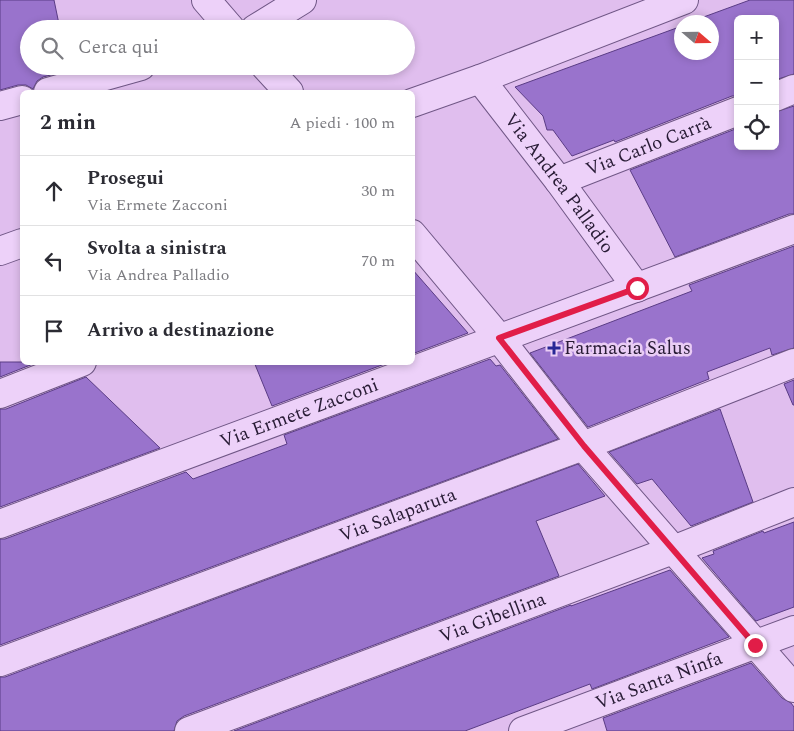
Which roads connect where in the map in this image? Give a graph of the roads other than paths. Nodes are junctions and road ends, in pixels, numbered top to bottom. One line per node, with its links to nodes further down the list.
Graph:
1 (206, 0): 4 (street)
2 (302, 0): 5 (street)
3 (684, 0): 8 (street)
4 (223, 20)
5 (270, 20)
6 (109, 75): 9 (street)
7 (273, 75): 10 (street)
8 (480, 79): 14 (street); 17 (street, Via Andrea Palladio)
9 (55, 90)
10 (286, 90)
11 (794, 90): 12 (street)
12 (779, 96)
13 (20, 101): 15 (street)
14 (415, 102)
15 (0, 106)
16 (734, 113): 17 (street, Via Carlo Carrà)
17 (559, 181): 22 (street, Via Andrea Palladio)
18 (794, 229): 22 (street, Via Ermete Zacconi)
19 (415, 238): 23 (street)
20 (20, 244): 21 (street)
21 (0, 251)
22 (637, 288): 23 (street, Via Ermete Zacconi)
23 (499, 338): 27 (street); 29 (street, Via Ermete Zacconi)
24 (794, 363): 27 (street, Via Salaparuta)
25 (74, 365): 26 (street)
26 (0, 394)
27 (584, 446): 30 (street); 33 (street, Via Salaparuta)
28 (794, 502): 30 (street, Via Gibellina)
29 (0, 524)
30 (673, 550): 32 (street); 35 (street, Via Gibellina)
31 (794, 630): 32 (street, Via Santa Ninfa)
32 (755, 645): 34 (street); 36 (street, Via Santa Ninfa)
33 (0, 662)
34 (794, 688)
35 (189, 731)
36 (523, 731)

